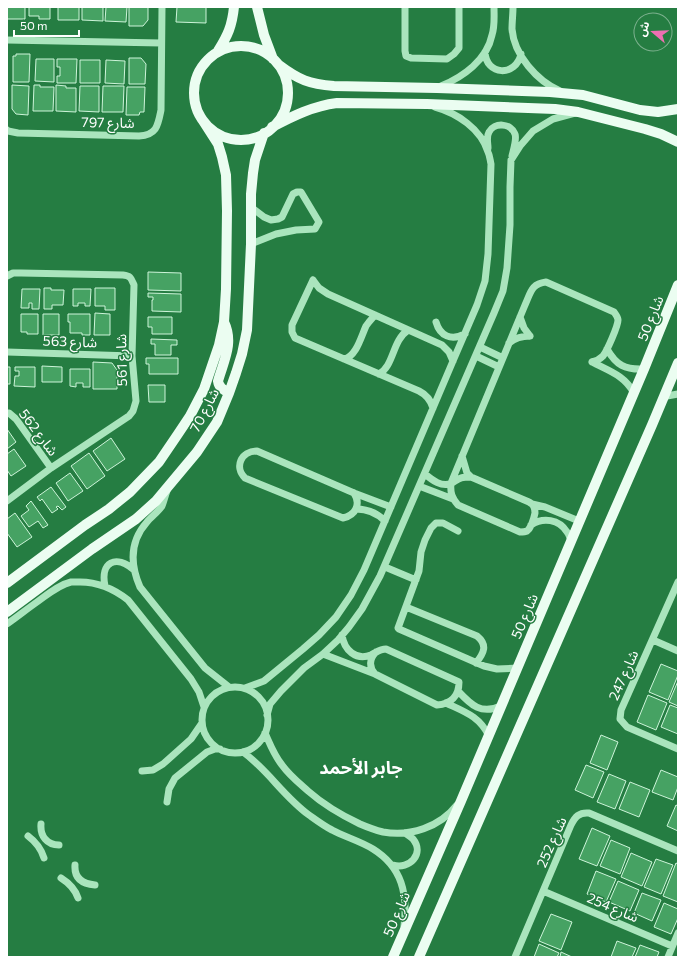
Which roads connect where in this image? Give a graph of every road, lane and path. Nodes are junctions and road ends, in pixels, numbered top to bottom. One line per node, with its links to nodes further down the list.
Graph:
1 (162, 7): 9 (street, شارع 797)
2 (234, 7): 10 (main road)
3 (257, 7): 13 (main road)
4 (405, 7): 5 (street)
5 (459, 7)
6 (494, 7): 11 (street)
7 (513, 7): 12 (street)
8 (7, 40): 9 (street)
9 (161, 43): 21 (street, شارع 797)
10 (218, 51): 13 (main road); 19 (main road)
11 (485, 52): 12 (street); 14 (street)
12 (521, 54): 15 (street)
13 (276, 62): 14 (main road); 20 (main road)
14 (437, 88): 15 (main road)
15 (564, 93): 17 (main road)
16 (427, 104): 18 (main road); 20 (main road); 24 (street)
17 (678, 109)
18 (578, 112): 23 (main road); 25 (street)
19 (200, 116): 22 (main road); 32 (main road, شارع 70)
20 (272, 127): 22 (main road)
21 (7, 130)
22 (264, 133): 26 (main road, شارع 70)
23 (678, 142)
24 (488, 152): 25 (street); 35 (street)
25 (511, 160): 37 (street)
26 (251, 207): 27 (main road, شارع 70); 27 (street)
27 (251, 244): 49 (main road, شارع 70)
28 (7, 276): 40 (street, شارع 561)
29 (678, 285): 47 (main road, شارع 50)
30 (376, 315): 34 (street); 43 (street); 43 (street)
31 (520, 317): 36 (street); 36 (street); 38 (street)
32 (224, 322): 49 (main road); 77 (main road, شارع 70)
33 (436, 322): 35 (street)
34 (408, 330): 44 (street); 48 (street)
35 (465, 334): 44 (street)
36 (509, 343): 42 (street)
37 (480, 347): 41 (street); 42 (street)
38 (607, 349): 47 (street); 50 (street)
39 (7, 352): 40 (street, شارع 563)
40 (132, 356): 56 (street, شارع 561)
41 (476, 356): 46 (street); 57 (street)
42 (503, 358): 46 (street)
43 (344, 359): 48 (street)
44 (453, 361): 53 (street)
45 (678, 363): 52 (main road)
46 (499, 367): 55 (street)
47 (644, 369): 50 (main road, شارع 50)
48 (379, 374): 53 (street)
49 (229, 393): 61 (main road, شارع 70)
50 (634, 393): 69 (main road, شارع 50)
51 (678, 394): 52 (street)
52 (663, 399): 122 (main road)
53 (433, 408): 66 (street)
54 (7, 413): 56 (street, شارع 562)
55 (462, 456): 58 (street); 59 (street)
56 (51, 468): 64 (street, شارع 561)
57 (425, 474): 59 (street); 60 (street)
58 (471, 477): 59 (street); 65 (street)
59 (451, 483): 63 (street)
60 (419, 486): 63 (street); 73 (street)
61 (168, 487): 74 (street); 80 (main road, شارع 70)
62 (354, 492): 66 (street); 67 (street); 67 (street)
63 (453, 499): 70 (street)
64 (7, 501)
65 (532, 504): 69 (street); 70 (street)
66 (391, 507): 68 (street)
67 (356, 509): 68 (street)
68 (385, 521): 91 (street)
69 (579, 521): 72 (main road, شارع 50)
70 (530, 525): 72 (street)
71 (458, 531): 75 (street)
72 (571, 541): 88 (main road, شارع 50)
73 (384, 567): 75 (street); 82 (street)
74 (134, 570): 78 (street); 90 (street)
75 (416, 580): 79 (street)
76 (678, 582): 83 (street, شارع 247)
77 (7, 583)
78 (105, 586): 81 (street); 95 (street)
79 (406, 607): 87 (street); 87 (street)
80 (7, 612)
81 (7, 624)
82 (342, 635): 85 (street); 86 (street)
83 (653, 640): 84 (street); 101 (street, شارع 247)
84 (678, 651)
85 (376, 652): 89 (street); 92 (street)
86 (323, 654): 89 (street); 96 (street)
87 (476, 663): 88 (street)
88 (518, 668): 94 (main road, شارع 50)
89 (375, 674): 93 (street)
90 (229, 687): 91 (street); 95 (street)
91 (245, 688): 96 (street)
92 (458, 691): 93 (street); 94 (street)
93 (446, 703): 99 (street)
94 (501, 706): 99 (main road, شارع 50)
95 (204, 707): 97 (street)
96 (267, 715): 98 (street)
97 (202, 723): 100 (street); 103 (street)
98 (265, 733): 102 (street); 107 (street)
99 (489, 736): 104 (main road, شارع 50)
100 (220, 749): 102 (street); 105 (street)
101 (678, 749)
102 (242, 752): 113 (street)
103 (142, 771)
104 (461, 801): 107 (street); 119 (main road, شارع 50)
105 (167, 802)
106 (41, 824): 109 (street)
107 (405, 833): 113 (street)
108 (28, 836): 111 (street)
109 (59, 845)
110 (678, 851): 116 (street, شارع 252)
111 (44, 858)
112 (75, 865): 115 (street)
113 (393, 865): 119 (street)
114 (61, 878): 117 (street)
115 (95, 885)
116 (543, 891): 120 (street, شارع 254); 123 (street, شارع 252)
117 (78, 898)
118 (678, 932): 120 (street)
119 (403, 934): 121 (main road, شارع 50)
120 (672, 946): 124 (street)
121 (393, 957)
122 (419, 957)
123 (515, 957)
124 (668, 957)

